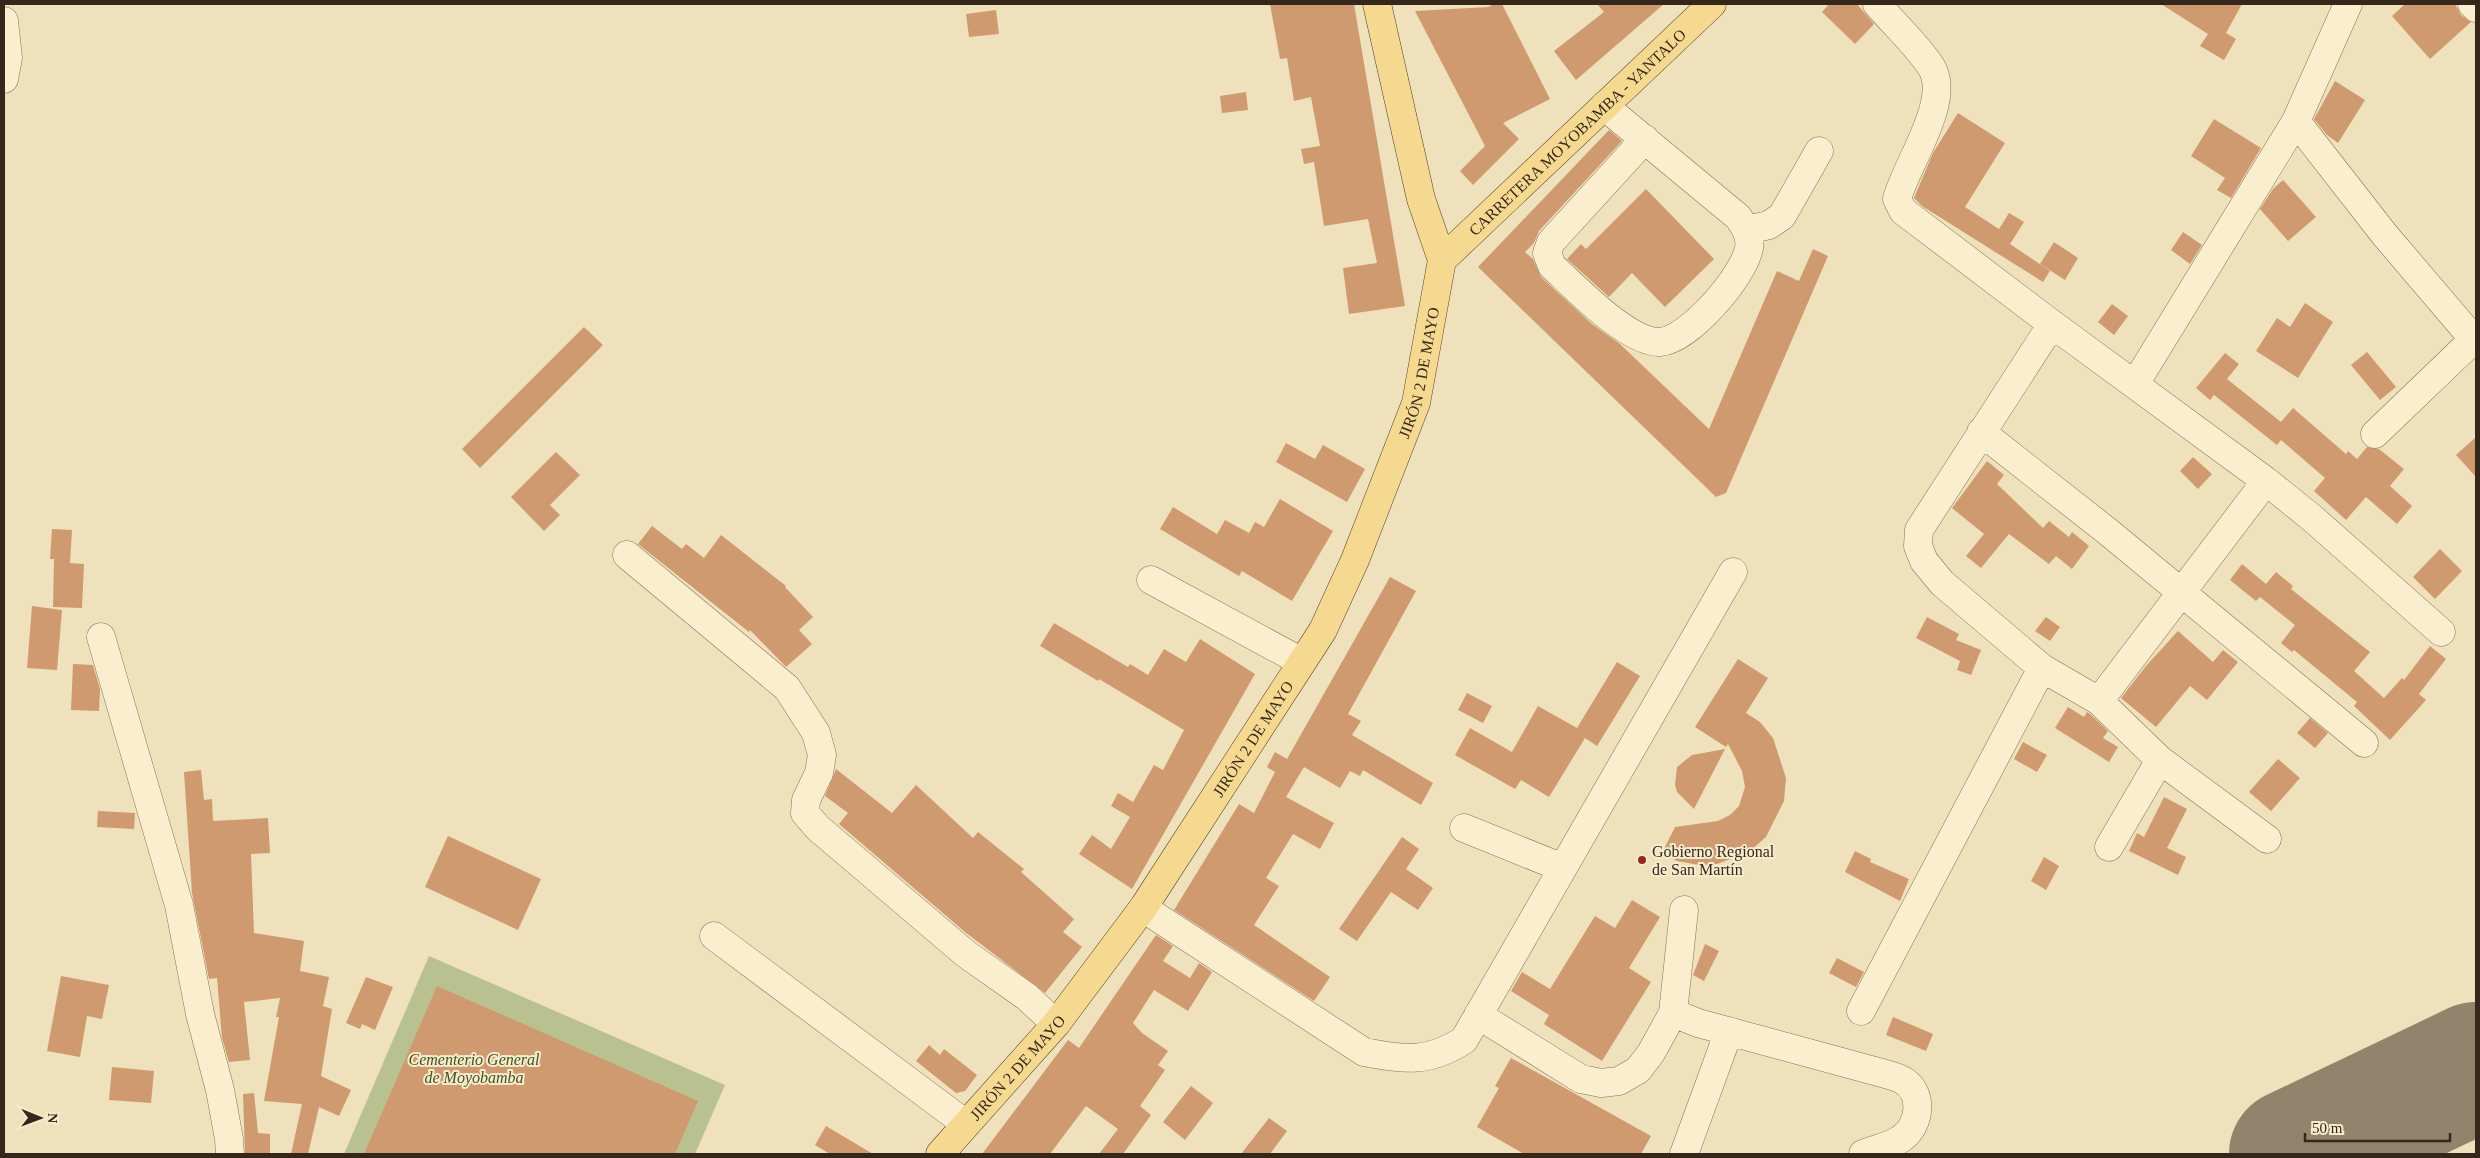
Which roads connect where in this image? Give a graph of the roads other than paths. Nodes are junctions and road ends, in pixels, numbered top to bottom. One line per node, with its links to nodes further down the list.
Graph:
1 (1377, 4): 14 (main road)
2 (1712, 4): 9 (main road, CARRETERA MOYOBAMBA - YANTALO)
3 (1877, 4): 15 (street)
4 (2348, 4): 10 (street)
5 (2472, 4): 6 (street)
6 (2476, 8)
7 (4, 21): 8 (street)
8 (4, 80)
9 (1604, 106): 11 (street); 14 (main road, CARRETERA MOYOBAMBA - YANTALO)
10 (2296, 121): 16 (street); 17 (street)
11 (1645, 139): 13 (street); 13 (street)
12 (1819, 151): 13 (street)
13 (1747, 230)
14 (1442, 260): 27 (main road, JIRÓN 2 DE MAYO)
15 (2052, 324): 17 (street); 18 (street)
16 (2475, 340): 19 (street)
17 (2135, 384): 20 (street)
18 (1981, 432): 24 (street); 28 (street)
19 (2375, 434)
20 (2266, 481): 24 (street); 25 (street)
21 (627, 555): 42 (street)
22 (1733, 572): 35 (street)
23 (1151, 580): 27 (street)
24 (2181, 593): 29 (street); 30 (street)
25 (2441, 632)
26 (101, 637): 45 (street)
27 (1302, 662): 36 (main road, JIRÓN 2 DE MAYO)
28 (2042, 668): 29 (street); 39 (street)
29 (2099, 701): 31 (street)
30 (2364, 743)
31 (2160, 760): 33 (street); 34 (street)
32 (1464, 828): 35 (street)
33 (2266, 839)
34 (2109, 847)
35 (1563, 868): 41 (street)
36 (1143, 908): 41 (street); 42 (main road, JIRÓN 2 DE MAYO)
37 (1684, 910): 40 (street)
38 (714, 936): 44 (street)
39 (1861, 1011)
40 (1673, 1013): 41 (street); 43 (street)
41 (1478, 1015)
42 (1056, 1024): 44 (main road, JIRÓN 2 DE MAYO)
43 (1729, 1031): 47 (street); 48 (street)
44 (966, 1124): 46 (main road, JIRÓN 2 DE MAYO)
45 (230, 1154)
46 (940, 1154)
47 (1684, 1154)
48 (1863, 1154)

